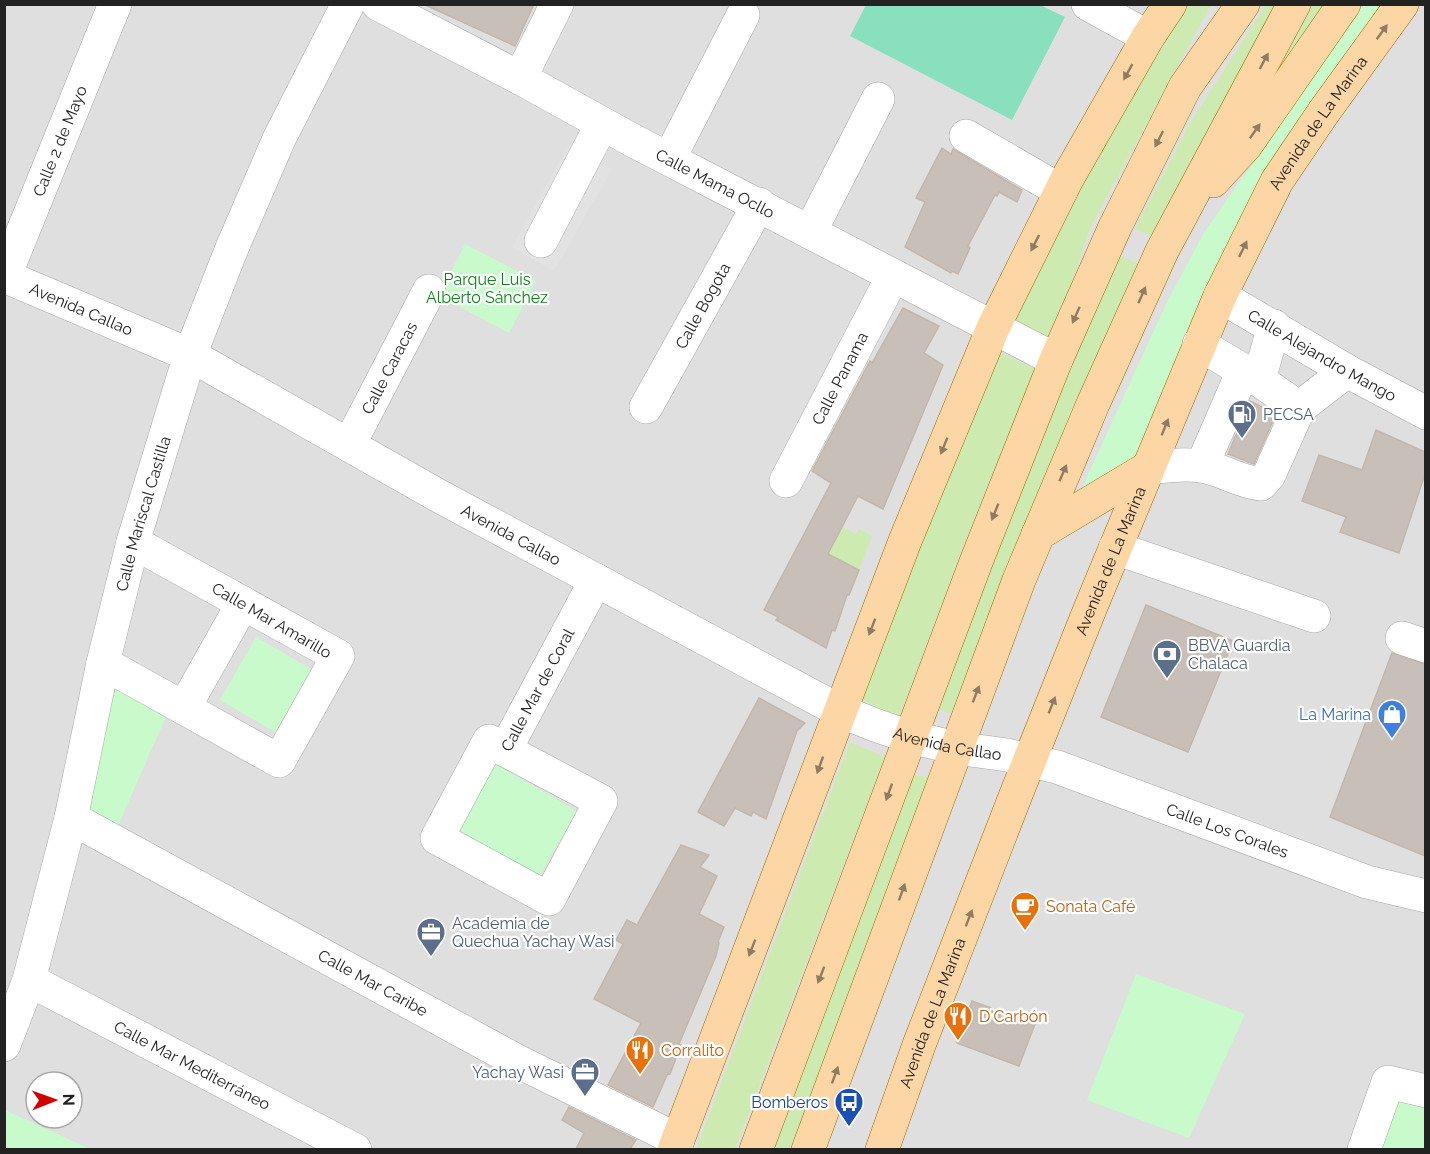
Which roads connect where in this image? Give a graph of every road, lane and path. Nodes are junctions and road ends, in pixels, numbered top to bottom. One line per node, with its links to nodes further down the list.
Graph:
1 (115, 4): 26 (street, Calle 2 de Mayo)
2 (348, 4): 32 (street, Calle Mariscal Castilla)
3 (378, 4): 14 (street, Calle Mama Ocllo)
4 (557, 4): 14 (street)
5 (1088, 4): 13 (street)
6 (1170, 4): 13 (main road)
7 (1220, 4): 15 (main road)
8 (1243, 4): 15 (main road)
9 (1294, 4): 22 (main road, one-way to 9)
10 (1344, 4): 22 (main road, one-way to 10)
11 (1401, 4): 28 (main road, Avenida de La Marina, one-way to 11)
12 (743, 15): 19 (street)
13 (1148, 37): 20 (main road, one-way to 20)
14 (520, 78): 17 (street, Calle Mama Ocllo)
15 (1185, 87): 33 (main road, one-way to 33)
16 (879, 99): 23 (street)
17 (602, 124): 19 (street, Calle Mama Ocllo); 24 (street)
18 (966, 136): 20 (street)
19 (669, 159): 21 (street, Calle Mama Ocllo)
20 (1061, 191): 30 (main road, one-way to 30)
21 (759, 204): 23 (street, Calle Mama Ocllo); 36 (street, Calle Bogota)
22 (1176, 223): 43 (main road, one-way to 22)
23 (810, 232): 25 (street, Calle Mama Ocllo)
24 (541, 241)
25 (892, 276): 30 (street, Calle Mama Ocllo); 42 (street, Calle Panama)
26 (5, 277): 32 (street, Avenida Callao)
27 (429, 291): 39 (street, Calle Caracas)
28 (1220, 296): 29 (street, Calle Alejandro Mango); 31 (main road, Avenida de La Marina)
29 (1274, 327): 34 (street, Calle Alejandro Mango); 35 (street)
30 (993, 328): 33 (street, Calle Mama Ocllo); 51 (main road, one-way to 51)
31 (1200, 344): 35 (street); 41 (main road, Avenida de La Marina, one-way to 31)
32 (190, 355): 39 (street, Avenida Callao); 44 (street, Calle Mariscal Castilla)
33 (1056, 360): 52 (main road, one-way to 52)
34 (1347, 371): 37 (street); 38 (street, Calle Alejandro Mango)
35 (1251, 376): 37 (street); 40 (street)
36 (646, 407)
37 (1299, 408): 40 (street)
38 (1425, 413)
39 (349, 445): 46 (street, Avenida Callao)
40 (1202, 466): 41 (street)
41 (1148, 468): 43 (main road); 45 (main road, Avenida de La Marina)
42 (786, 481)
43 (1038, 534): 53 (main road, one-way to 43)
44 (134, 542): 47 (street, Calle Mar Amarillo); 49 (street, Calle Mariscal Castilla)
45 (1115, 548): 48 (street); 55 (main road, Avenida de La Marina, one-way to 45)
46 (596, 580): 51 (street, Avenida Callao); 54 (street, Calle Mar de Coral)
47 (243, 603): 50 (street); 50 (street, Calle Mar Amarillo)
48 (1314, 616)
49 (103, 663): 50 (street); 56 (street, Calle Mariscal Castilla)
50 (184, 708)
51 (840, 711): 52 (street, Avenida Callao); 61 (main road, one-way to 61)
52 (910, 737): 53 (street, Avenida Callao); 63 (main road, one-way to 63)
53 (956, 748): 55 (street, Avenida Callao); 64 (main road, one-way to 53)
54 (505, 750): 54 (street, Calle Mar de Coral)
55 (1030, 760): 57 (street, Calle Los Corales); 65 (main road, Avenida de La Marina, one-way to 55)
56 (71, 818): 58 (street, Calle Mariscal Castilla); 61 (street, Calle Mar Caribe)
57 (1425, 896)
58 (29, 980): 59 (street, Calle Mariscal Castilla); 62 (street, Calle Mar Mediterráneo)
59 (4, 1045)
60 (1425, 1090): 66 (street)
61 (676, 1145)
62 (355, 1149)
63 (756, 1149)
64 (808, 1149)
65 (882, 1149)
66 (1364, 1149)

